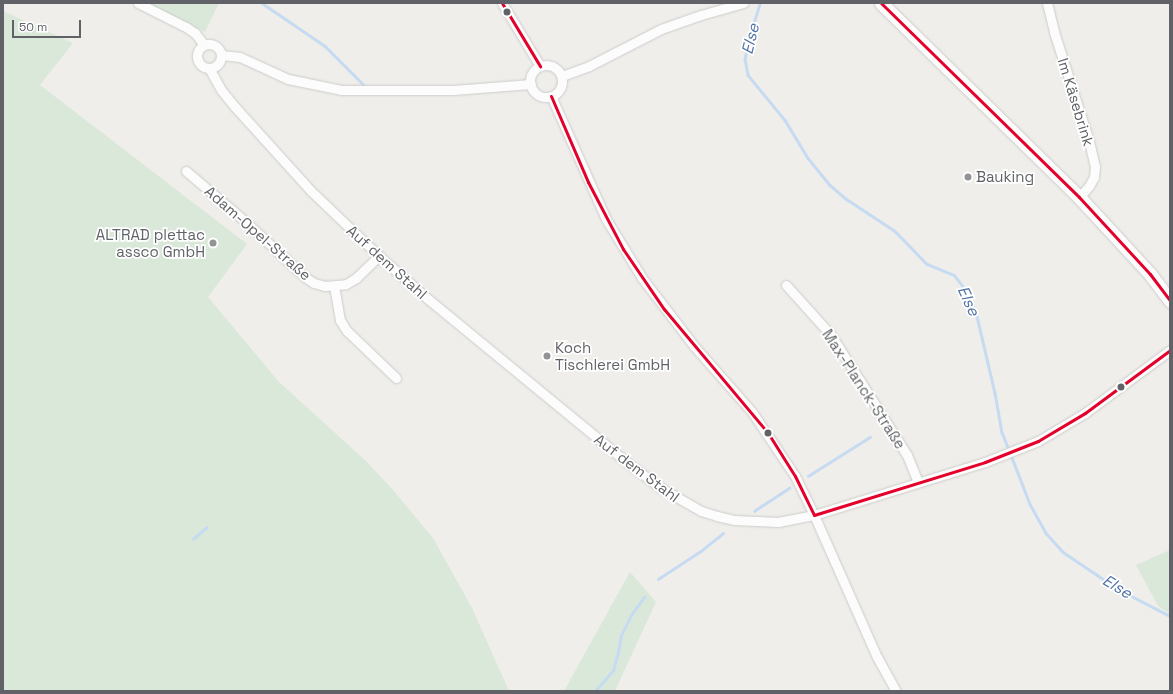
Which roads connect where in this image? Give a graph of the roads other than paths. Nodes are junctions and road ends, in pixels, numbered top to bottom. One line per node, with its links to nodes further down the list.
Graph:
1 (138, 3): 6 (street)
2 (502, 3): 8 (street)
3 (743, 3): 10 (street)
4 (881, 3): 14 (main road)
5 (1047, 3): 14 (street, Im Käsebrink)
6 (204, 45): 7 (street); 9 (street)
7 (221, 56): 9 (street); 11 (street)
8 (540, 66): 10 (street); 11 (street)
9 (209, 68): 15 (street, Auf dem Stahl)
10 (562, 76): 12 (street)
11 (531, 84): 12 (street)
12 (551, 96): 22 (street)
13 (186, 171): 17 (street, Adam-Opel-Straße)
14 (1079, 197): 18 (main road)
15 (379, 256): 17 (street); 22 (street, Auf dem Stahl)
16 (786, 285): 21 (street, Max-Planck-Straße)
17 (334, 286): 20 (street)
18 (1170, 301)
19 (1170, 350): 21 (street, Auf dem Stahl)
20 (396, 378)
21 (918, 482): 22 (street, Auf dem Stahl)
22 (814, 515): 23 (street)
23 (896, 691)

